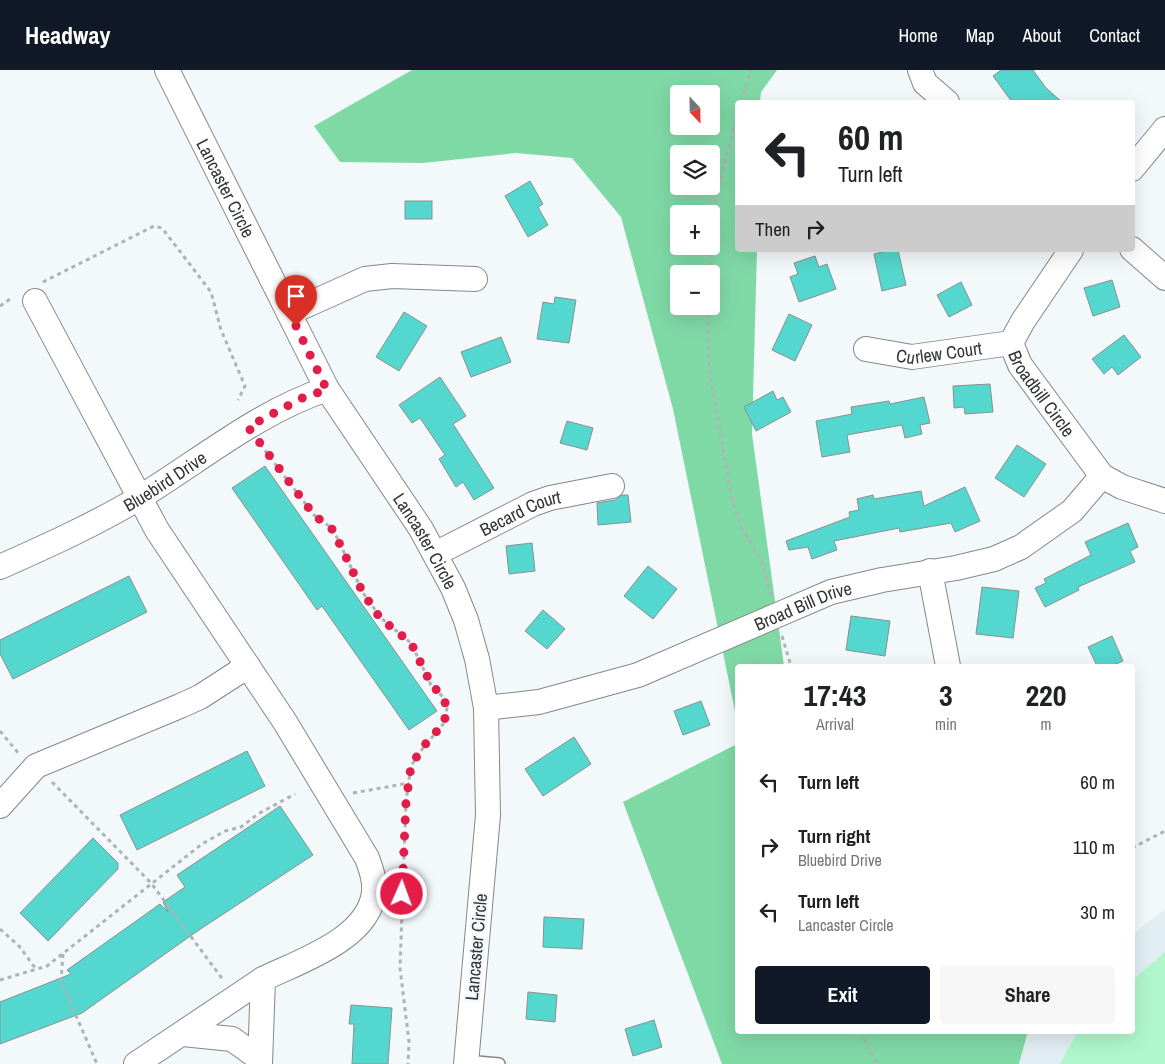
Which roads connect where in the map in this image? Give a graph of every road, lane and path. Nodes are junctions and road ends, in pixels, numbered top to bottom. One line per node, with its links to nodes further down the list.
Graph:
1 (167, 70): 16 (street, Lancaster Circle)
2 (751, 70): 4 (path)
3 (920, 70): 5 (street)
4 (742, 100)
5 (945, 100)
6 (735, 124): 11 (path)
7 (1165, 130): 8 (street)
8 (1135, 165)
9 (1069, 252): 18 (street, Broadbill Circle)
10 (1135, 252): 12 (street)
11 (710, 265)
12 (1165, 278)
13 (475, 279): 16 (street)
14 (30, 293): 15 (path); 21 (path); 25 (street)
15 (0, 306)
16 (289, 313): 20 (street, Lancaster Circle)
17 (708, 315): 30 (path)
18 (1011, 343): 19 (street, Curlew Court); 23 (street, Broadbill Circle)
19 (866, 349)
20 (327, 390): 22 (street, Bluebird Drive); 27 (street, Lancaster Circle)
21 (238, 400)
22 (248, 427): 25 (street, Bluebird Drive); 38 (path)
23 (1102, 476): 26 (street, Broadbill Circle); 29 (street, Broad Bill Drive)
24 (612, 486): 27 (street, Becard Court)
25 (138, 498): 28 (street, Bluebird Drive); 33 (street)
26 (1165, 500)
27 (435, 554): 34 (street, Lancaster Circle)
28 (0, 567)
29 (930, 572): 30 (street, Broad Bill Drive); 32 (street)
30 (776, 616): 31 (path); 34 (street, Broad Bill Drive)
31 (790, 664)
32 (948, 664)
33 (248, 666): 40 (street); 41 (street)
34 (486, 708): 54 (street, Lancaster Circle)
35 (0, 731): 36 (path)
36 (23, 760)
37 (48, 778): 44 (path)
38 (409, 783): 40 (path); 57 (path)
39 (295, 794): 44 (path)
40 (331, 798): 48 (street)
41 (0, 806)
42 (1165, 831): 43 (path)
43 (1135, 846)
44 (151, 883): 46 (path); 50 (path)
45 (0, 929): 47 (path)
46 (63, 953): 47 (path); 55 (path)
47 (36, 969): 49 (path)
48 (263, 979): 50 (street); 53 (street)
49 (0, 980)
50 (236, 997): 51 (street)
51 (183, 1034): 53 (street); 56 (street)
52 (862, 1034): 59 (path)
53 (260, 1062)
54 (466, 1063): 58 (lane)
55 (97, 1064)
56 (136, 1064)
57 (408, 1064)
58 (499, 1064)
59 (877, 1064)

